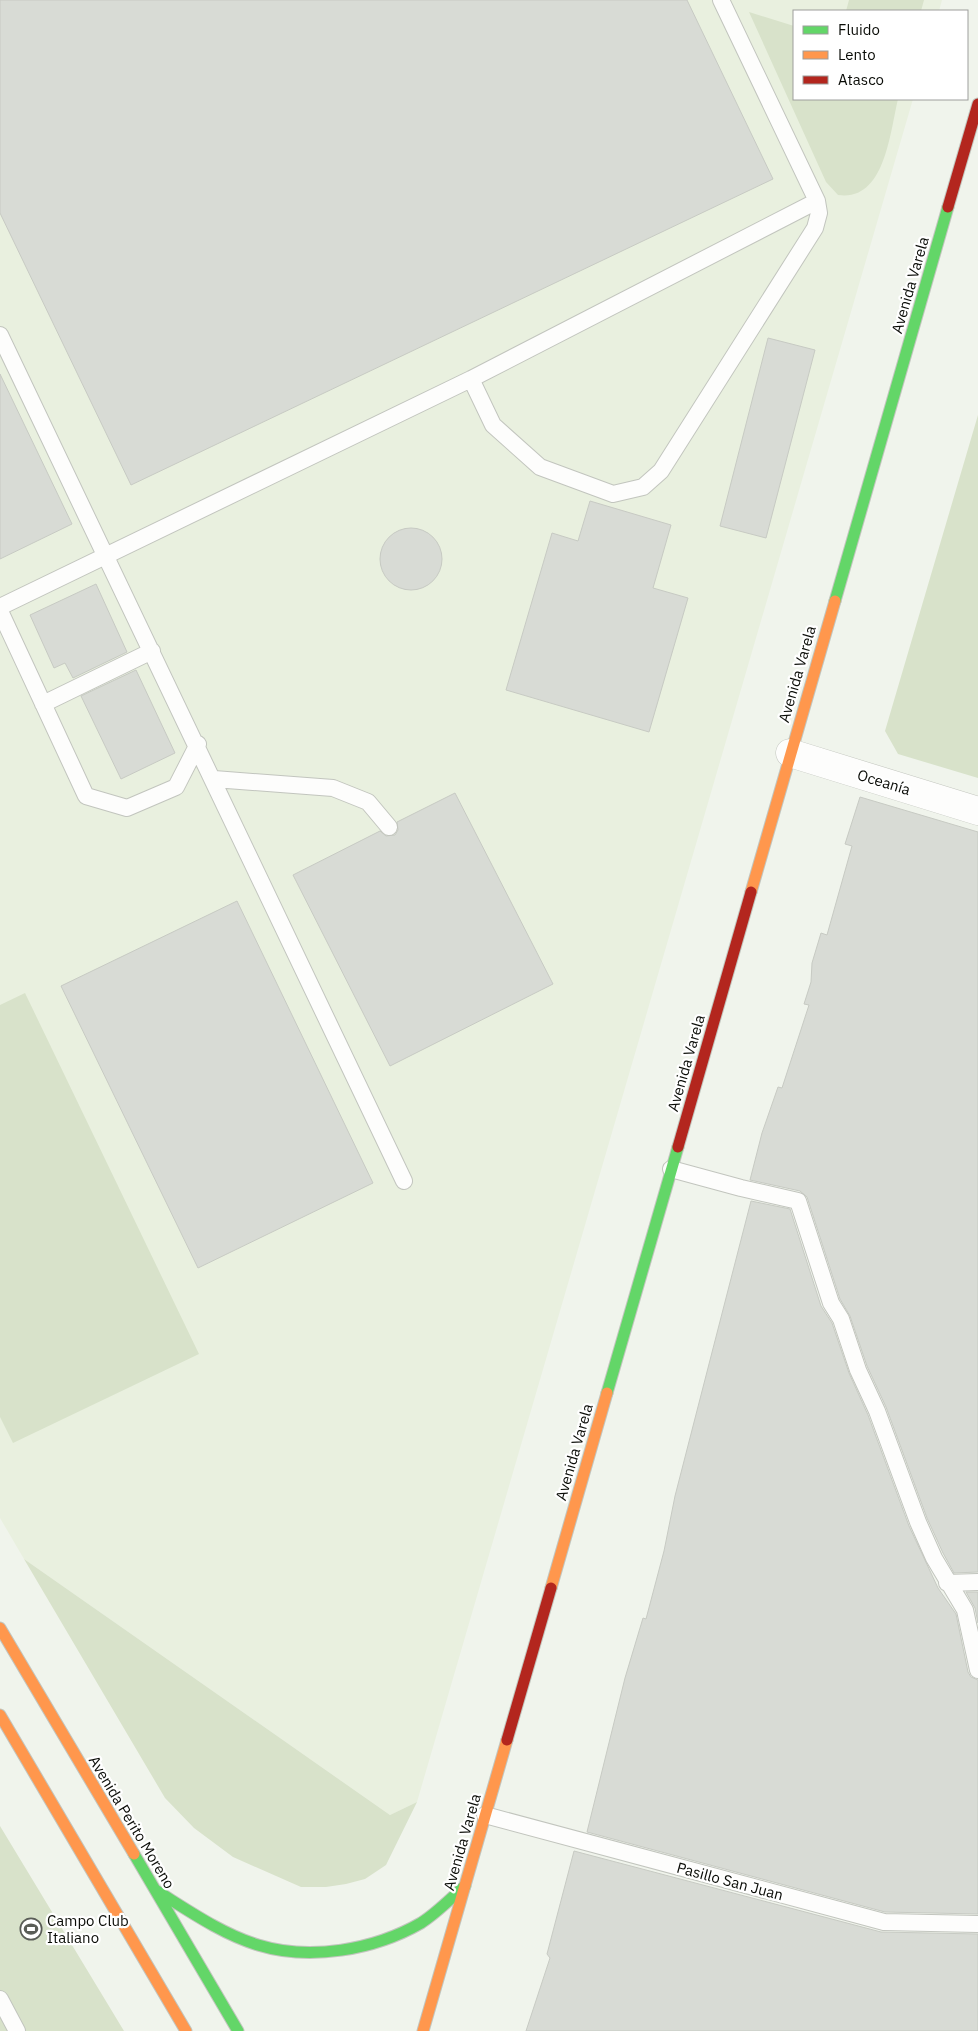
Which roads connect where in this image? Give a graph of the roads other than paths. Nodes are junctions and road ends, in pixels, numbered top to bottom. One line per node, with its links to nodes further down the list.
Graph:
1 (721, 0): 3 (lane)
2 (978, 104): 12 (main road, Avenida Varela)
3 (817, 201): 5 (lane); 5 (lane)
4 (0, 335): 6 (lane)
5 (471, 380): 6 (lane)
6 (106, 556): 7 (lane); 9 (lane)
7 (0, 607)
8 (0, 611): 10 (lane)
9 (152, 651): 10 (lane); 11 (lane)
10 (43, 704): 11 (lane)
11 (198, 744): 13 (lane)
12 (790, 753): 14 (street, Oceanía); 16 (main road, Avenida Varela)
13 (214, 779): 15 (lane); 17 (lane)
14 (978, 811)
15 (389, 827)
16 (671, 1169): 19 (lane); 23 (main road, Avenida Varela)
17 (404, 1181)
18 (978, 1582): 19 (lane)
19 (947, 1583): 21 (lane)
20 (0, 1628): 25 (main road, Avenida Perito Moreno)
21 (978, 1670)
22 (0, 1715): 29 (main road)
23 (486, 1815): 24 (main road, Avenida Varela); 26 (lane, Pasillo San Juan)
24 (465, 1886): 25 (main road); 31 (main road, Avenida Varela)
25 (153, 1888): 30 (main road, Avenida Perito Moreno)
26 (978, 1924)
27 (0, 1999): 28 (lane)
28 (17, 2031)
29 (186, 2031)
30 (238, 2031)
31 (423, 2031)

